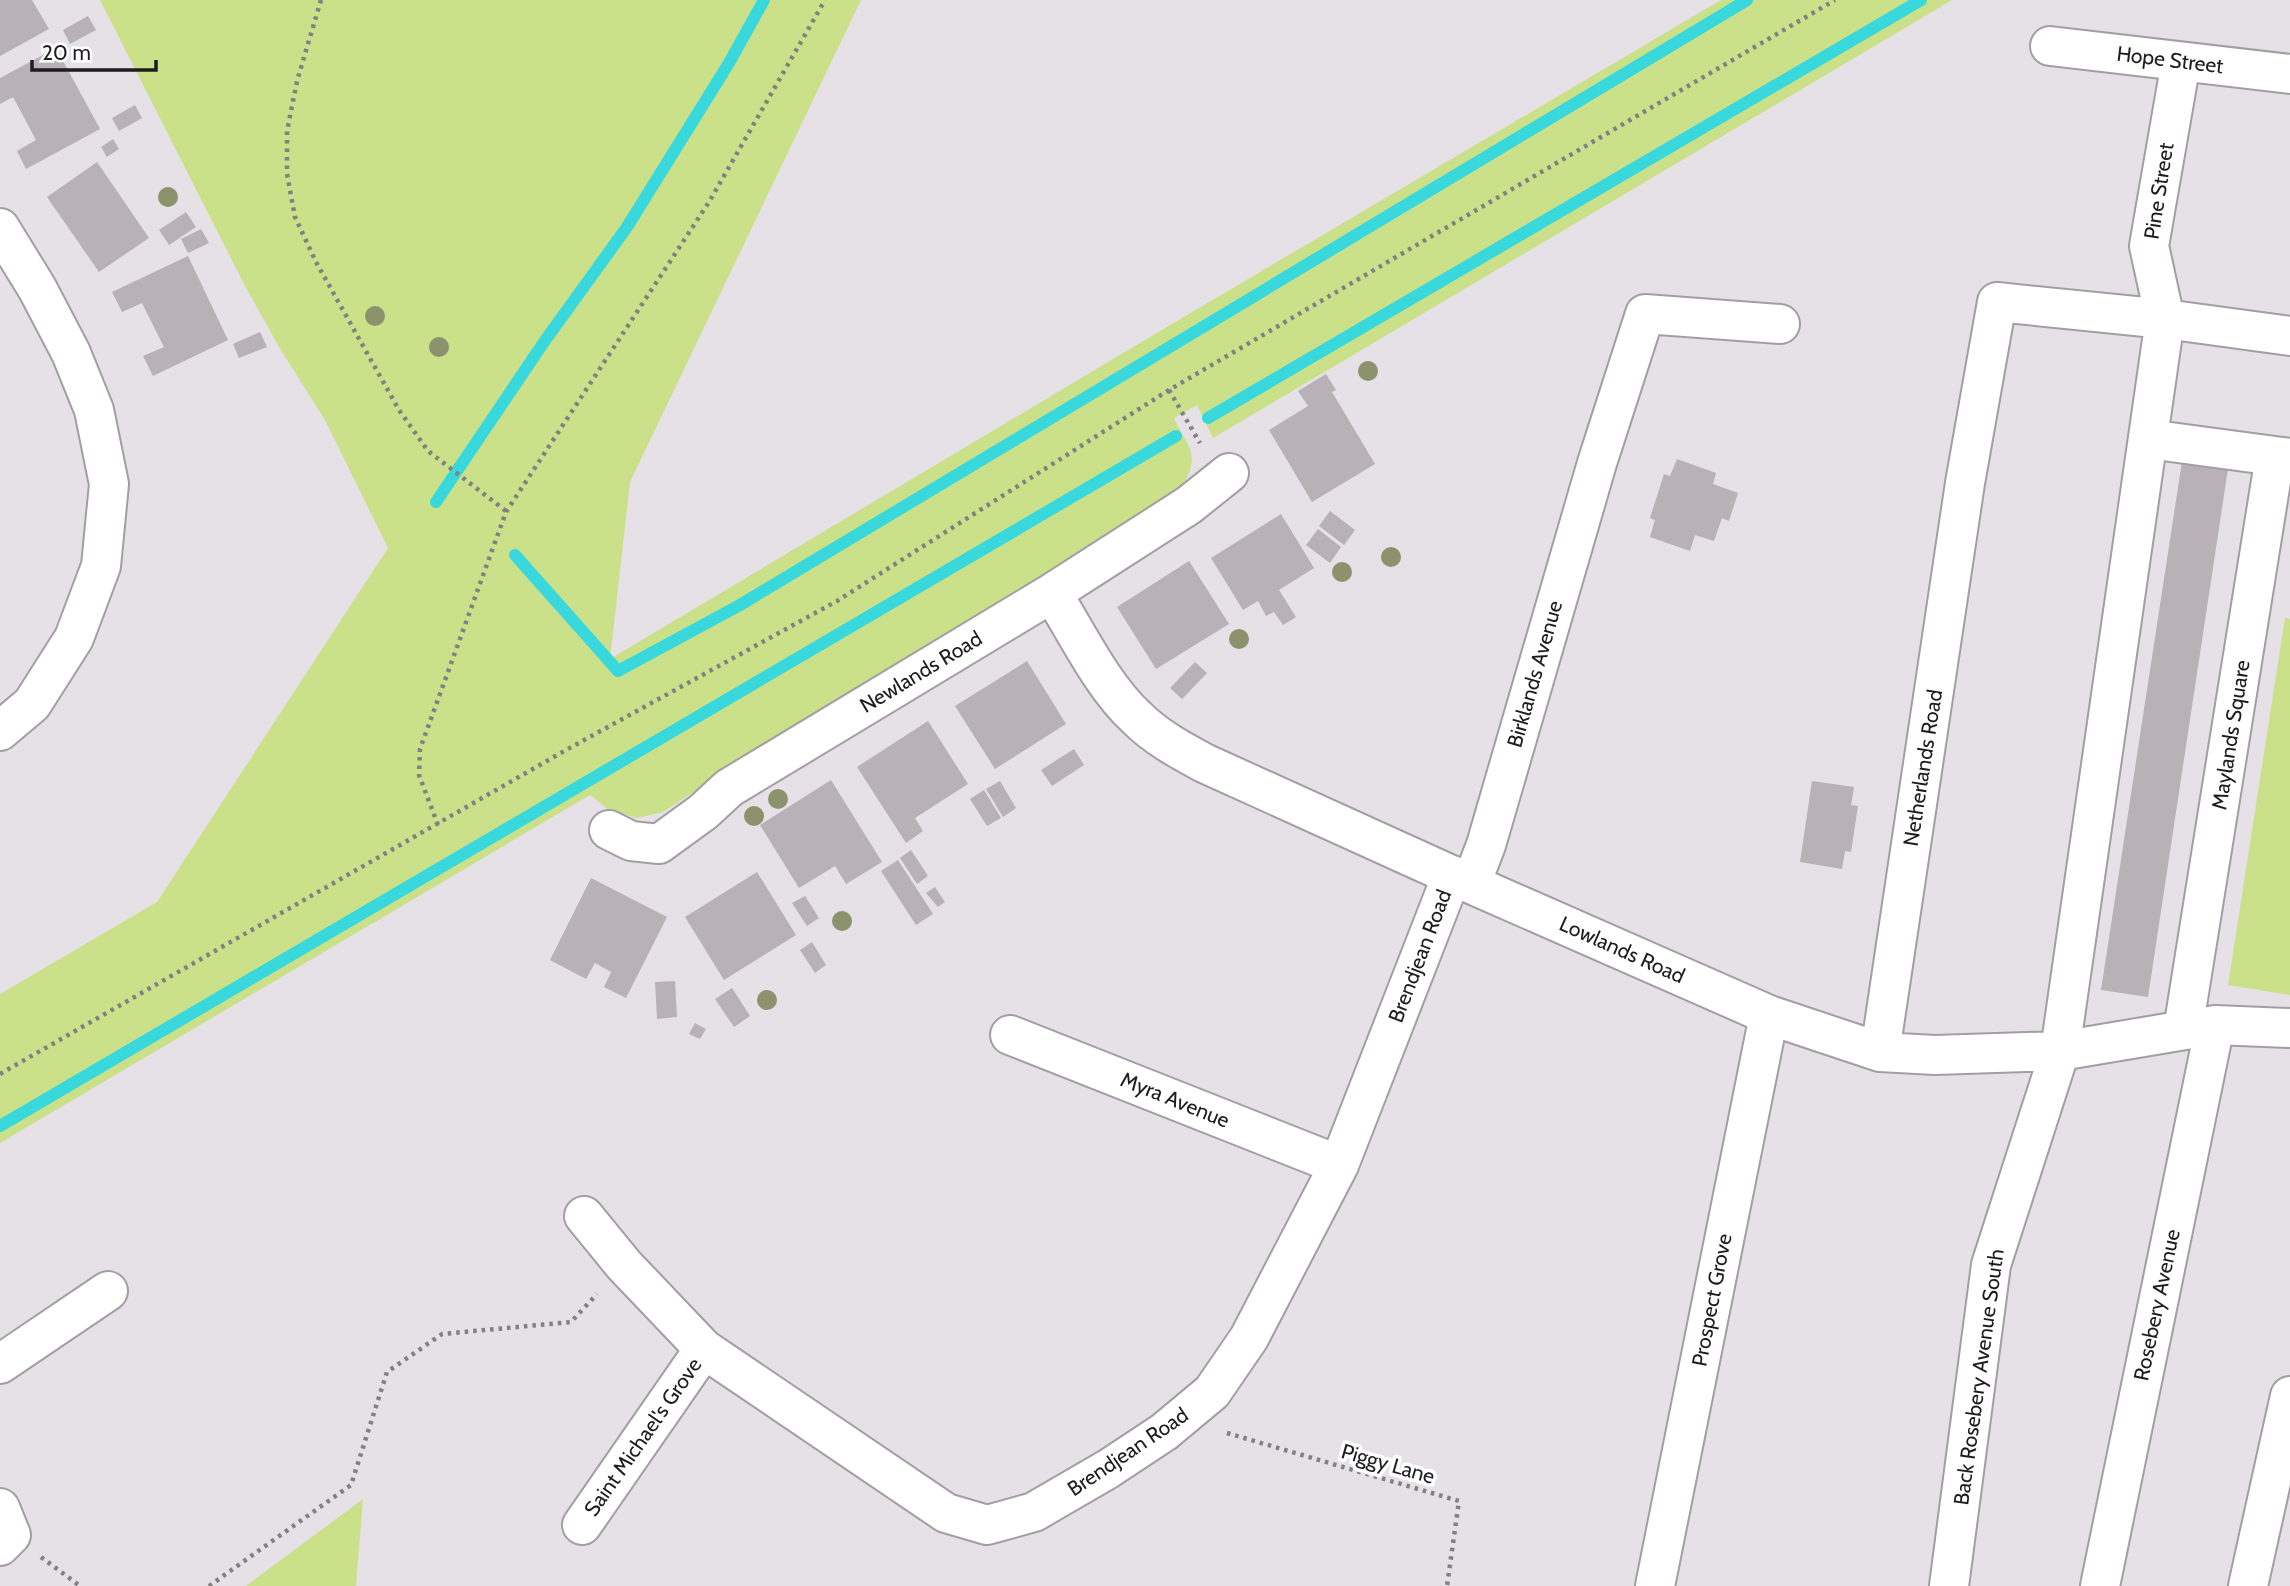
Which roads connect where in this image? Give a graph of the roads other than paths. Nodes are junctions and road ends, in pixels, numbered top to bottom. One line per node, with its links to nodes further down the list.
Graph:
1 (2050, 46): 2 (street, Hope Street)
2 (2181, 62): 3 (street, Hope Street); 5 (street, Pine Street)
3 (2290, 74)
4 (0, 228): 12 (street)
5 (2165, 319): 7 (street); 8 (street, Back Rosebery Avenue South); 20 (street, Netherlands Road)
6 (1780, 324): 14 (street, Birklands Avenue)
7 (2290, 336)
8 (2148, 439): 9 (street); 19 (street, Back Rosebery Avenue South)
9 (2278, 469): 16 (street, Maylands Square)
10 (1229, 473): 11 (street, Newlands Road)
11 (1052, 593): 13 (street, Newlands Road); 14 (street, Lowlands Road)
12 (0, 732)
13 (609, 830)
14 (1461, 879): 15 (street, Lowlands Road); 21 (street, Brendjean Road)
15 (1769, 1015): 20 (street, Lowlands Road); 30 (street, Prospect Grove)
16 (2199, 1027): 17 (street, Lowlands Road); 19 (street, Lowlands Road); 32 (street, Rosebery Avenue)
17 (2290, 1028)
18 (1010, 1035): 21 (street, Myra Avenue)
19 (2060, 1051): 20 (street, Lowlands Road); 31 (street, Back Rosebery Avenue South)
20 (1880, 1052)
21 (1339, 1166): 24 (street, Brendjean Road)
22 (584, 1216): 24 (street, Brendjean Road)
23 (108, 1291): 25 (street)
24 (704, 1349): 28 (street, Saint Michael's Grove)
25 (0, 1364)
26 (2290, 1396): 33 (street)
27 (0, 1508): 29 (street)
28 (582, 1525)
29 (0, 1546)
30 (1655, 1586)
31 (1949, 1586)
32 (2100, 1586)
33 (2248, 1586)

